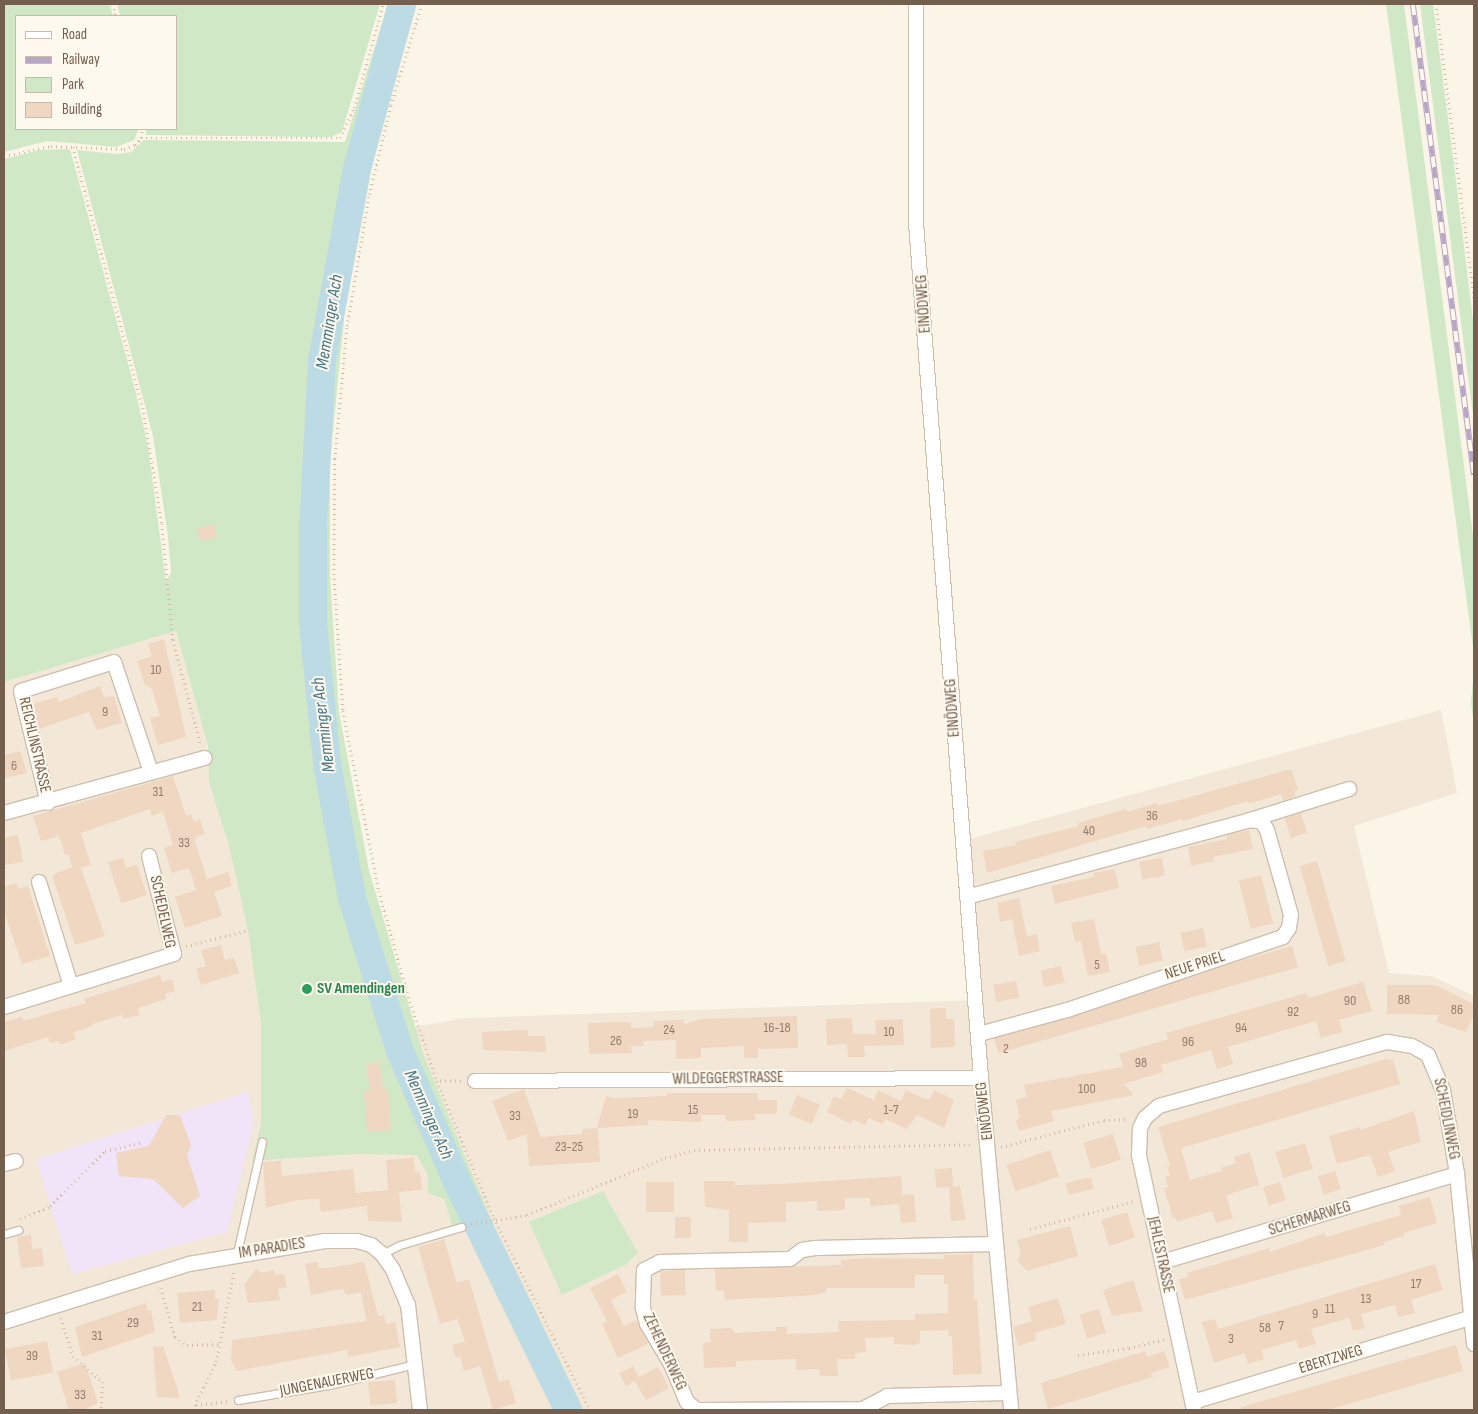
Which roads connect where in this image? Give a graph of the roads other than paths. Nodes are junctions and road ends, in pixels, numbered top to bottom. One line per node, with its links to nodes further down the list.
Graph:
1 (916, 4): 10 (street, EINÖDWEG)
2 (205, 758): 3 (street, REICHLINSTRASSE)
3 (151, 772): 5 (street, REICHLINSTRASSE); 5 (street, REICHLINSTRASSE)
4 (1348, 789): 7 (street)
5 (48, 804): 6 (street, REICHLINSTRASSE)
6 (4, 813)
7 (1250, 820): 10 (street); 13 (street, NEUE PRIEL)
8 (149, 856): 11 (street, SCHEDELWEG)
9 (39, 882): 11 (street)
10 (967, 897): 13 (street, EINÖDWEG)
11 (71, 986): 12 (street, SCHEDELWEG)
12 (4, 1007)
13 (979, 1034): 14 (street, EINÖDWEG)
14 (981, 1078): 15 (street, WILDEGGERSTRASSE); 22 (street, EINÖDWEG)
15 (475, 1081)
16 (1159, 1106): 18 (street, SCHEIDLINWEG); 25 (street, JEHLESTRASSE)
17 (262, 1142): 23 (lane)
18 (1457, 1174): 25 (street, SCHERMARWEG); 26 (street, SCHEIDLINWEG)
19 (461, 1227): 24 (lane)
20 (18, 1230): 21 (lane)
21 (4, 1234)
22 (994, 1244): 30 (street, EINÖDWEG); 30 (street, ZEHENDERWEG)
23 (237, 1253): 24 (street, IM PARADIES); 27 (street, IM PARADIES)
24 (382, 1254): 29 (street)
25 (1162, 1262): 32 (street, JEHLESTRASSE)
26 (1469, 1318): 28 (street, SCHEIDLINWEG); 32 (street, EBERTZWEG)
27 (4, 1322)
28 (1474, 1344)
29 (415, 1364): 31 (lane, JUNGENAUERWEG); 33 (street)
30 (1008, 1393): 34 (street, EINÖDWEG)
31 (238, 1400)
32 (1193, 1406)
33 (420, 1410)
34 (1011, 1410)

